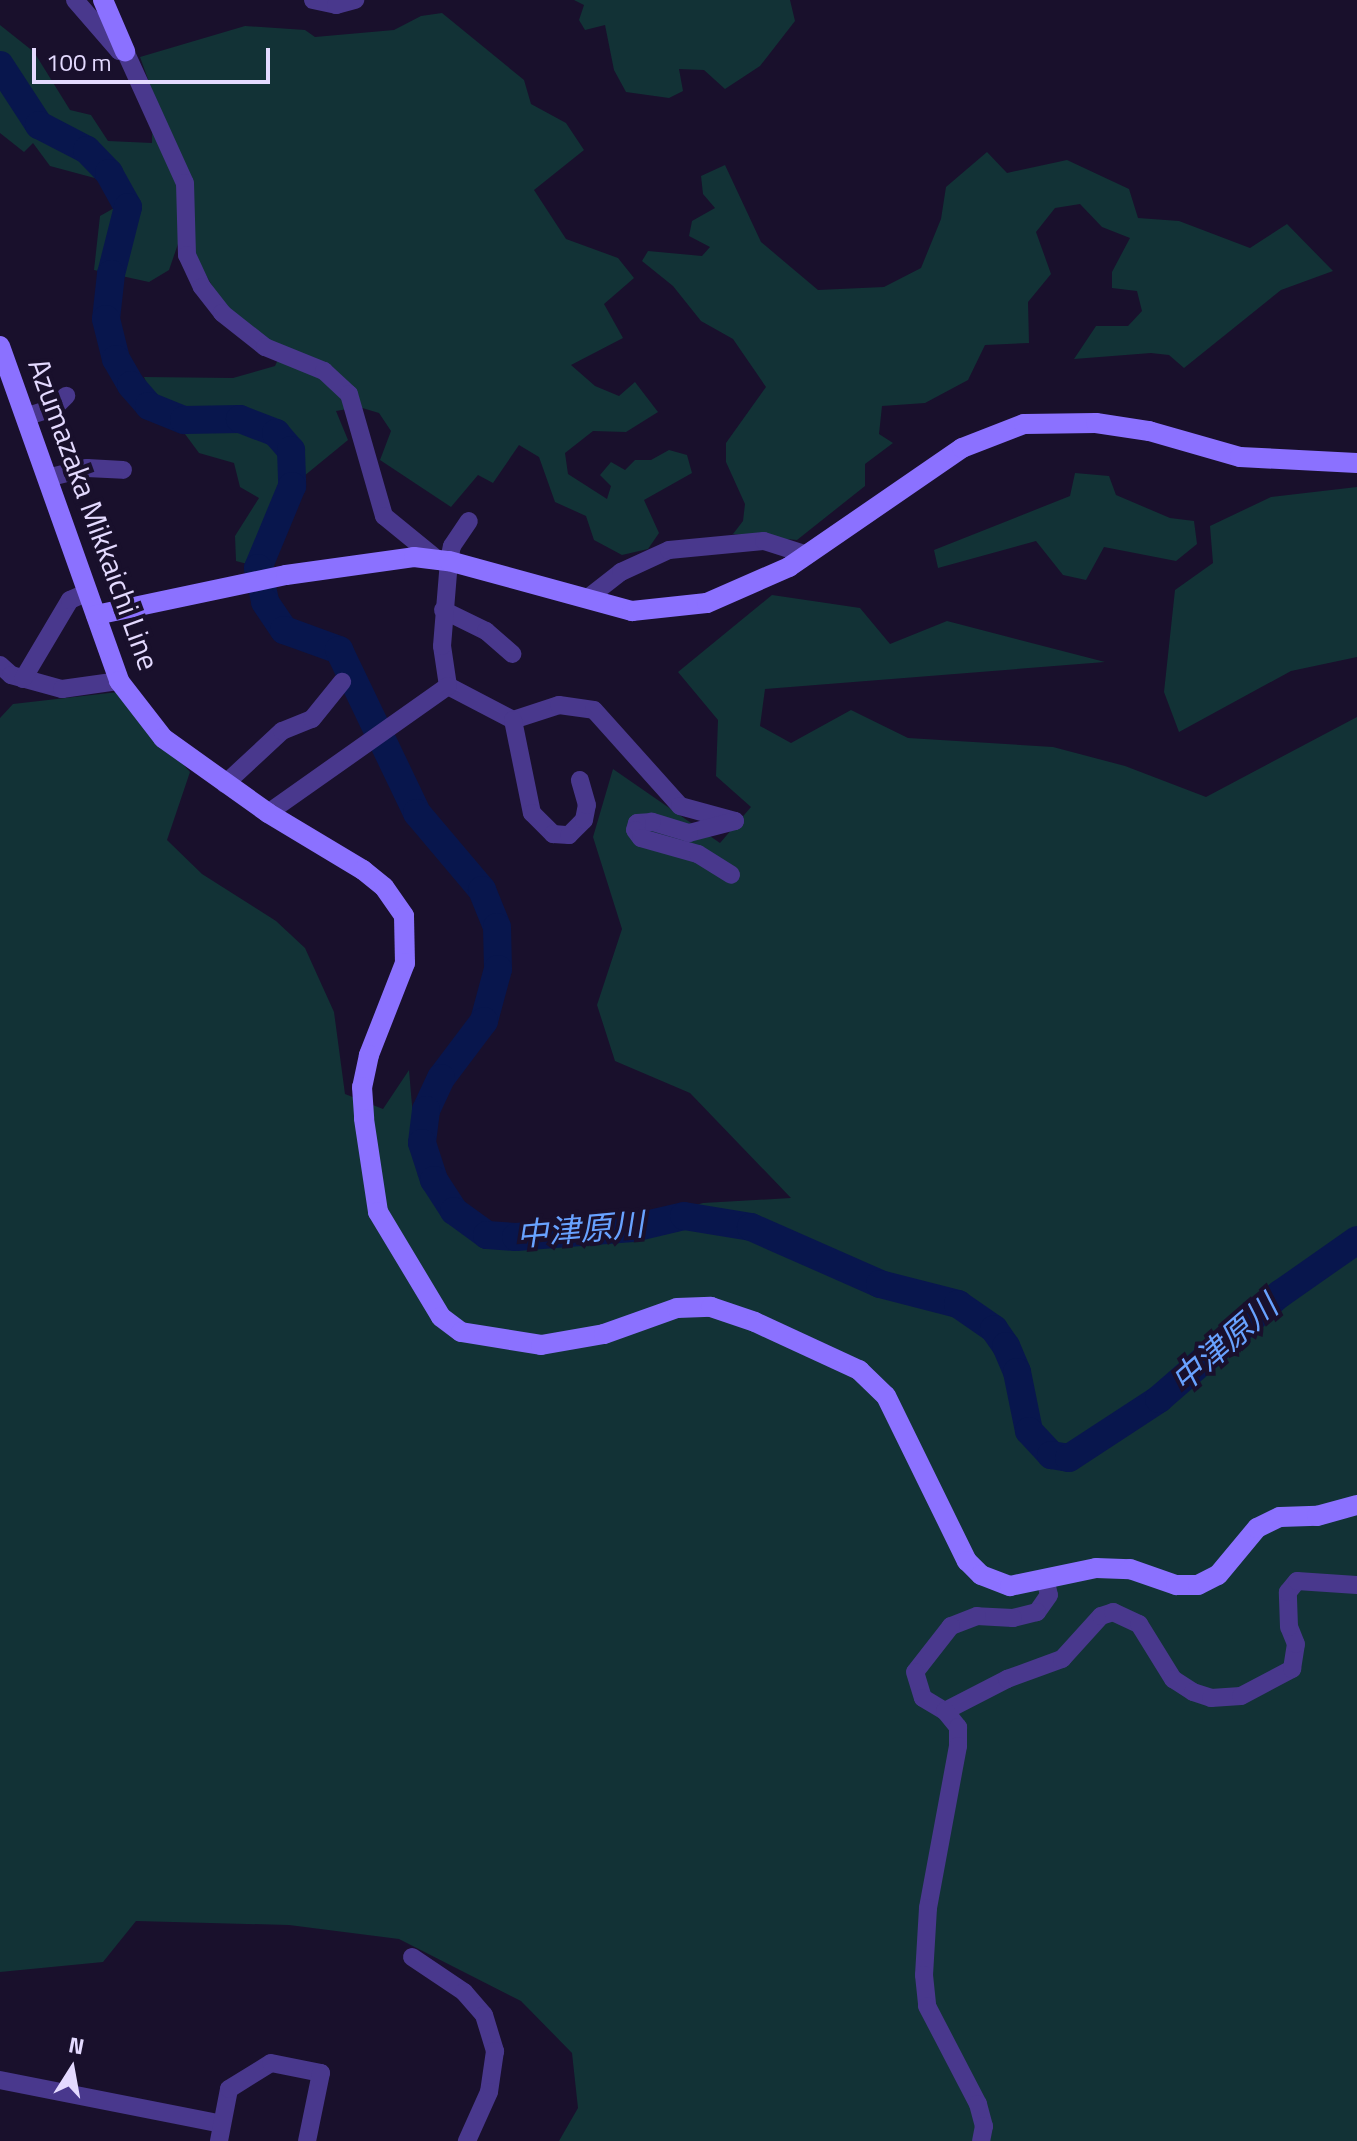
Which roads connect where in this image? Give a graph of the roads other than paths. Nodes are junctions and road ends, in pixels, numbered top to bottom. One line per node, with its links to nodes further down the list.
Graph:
1 (75, 0): 5 (street)
2 (103, 0): 5 (main road)
3 (313, 0): 4 (street)
4 (355, 0)
5 (125, 51): 14 (street)
6 (0, 346): 8 (main road, Azumazaka Mikkaichi Line)
7 (66, 396): 8 (street)
8 (25, 417): 11 (main road, Azumazaka Mikkaichi Line)
9 (1357, 463): 13 (main road)
10 (123, 470): 11 (street)
11 (47, 478): 15 (main road, Azumazaka Mikkaichi Line)
12 (469, 521): 14 (street)
13 (808, 555): 16 (main road); 16 (street)
14 (444, 560): 16 (main road); 17 (street); 18 (main road)
15 (88, 592): 18 (main road, Azumazaka Mikkaichi Line); 21 (street)
16 (589, 597)
17 (443, 610): 19 (street); 24 (street)
18 (96, 615): 22 (main road, Azumazaka Mikkaichi Line)
19 (512, 654)
20 (0, 665): 21 (street)
21 (23, 679): 22 (street)
22 (119, 681): 29 (main road, Azumazaka Mikkaichi Line)
23 (342, 682): 27 (street)
24 (448, 686): 26 (street); 30 (street)
25 (279, 715): 27 (street)
26 (513, 720): 28 (street); 31 (street)
27 (270, 742): 29 (street)
28 (580, 780)
29 (225, 784): 30 (main road, Azumazaka Mikkaichi Line)
30 (268, 813): 33 (main road, Azumazaka Mikkaichi Line)
31 (731, 875)
32 (1357, 1505): 33 (main road, Azumazaka Mikkaichi Line)
33 (1045, 1578): 35 (street)
34 (1357, 1585): 35 (street)
35 (945, 1711): 41 (street)
36 (412, 1957): 40 (street)
37 (0, 2080): 38 (street)
38 (221, 2132): 39 (street)
39 (307, 2141)
40 (467, 2141)
41 (981, 2141)

